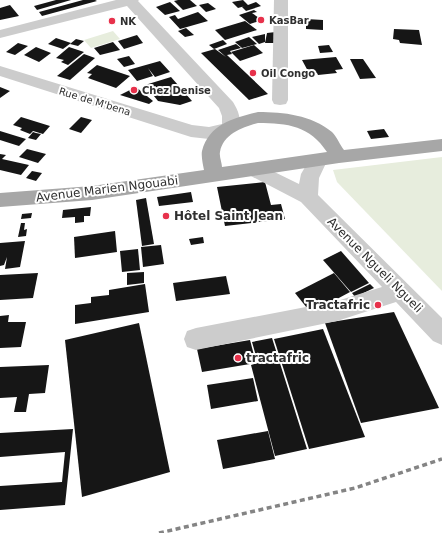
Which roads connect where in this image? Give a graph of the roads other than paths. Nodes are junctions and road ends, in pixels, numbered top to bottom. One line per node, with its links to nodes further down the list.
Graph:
1 (130, 0): 3 (street); 6 (street)
2 (281, 0): 5 (street)
3 (0, 34)
4 (0, 71): 10 (street, Rue de M'bena)
5 (280, 100): 7 (street); 8 (street)
6 (227, 106): 7 (street); 9 (street)
7 (265, 117): 8 (main road); 9 (main road)
8 (299, 121): 11 (main road)
9 (228, 128): 10 (street, Rue de M'bena); 13 (main road)
10 (191, 131): 13 (street)
11 (331, 140): 14 (main road); 15 (main road)
12 (442, 145): 14 (main road, Avenue Marien Ngouabi)
13 (209, 154): 18 (main road); 19 (main road)
14 (372, 155): 15 (main road, Avenue Marien Ngouabi)
15 (339, 157): 16 (main road, Avenue Marien Ngouabi)
16 (318, 161): 17 (main road, Avenue Marien Ngouabi); 20 (street)
17 (256, 170): 18 (main road, Avenue Marien Ngouabi); 20 (street, Avenue Ngueli Ngueli)
18 (214, 174): 19 (main road, Avenue Marien Ngouabi)
19 (180, 181): 21 (main road, Avenue Marien Ngouabi)
20 (308, 197): 22 (street, Avenue Ngueli Ngueli)
21 (0, 200)
22 (401, 291): 23 (street, Avenue Ngueli Ngueli); 24 (street)
23 (442, 334)
24 (196, 339)

